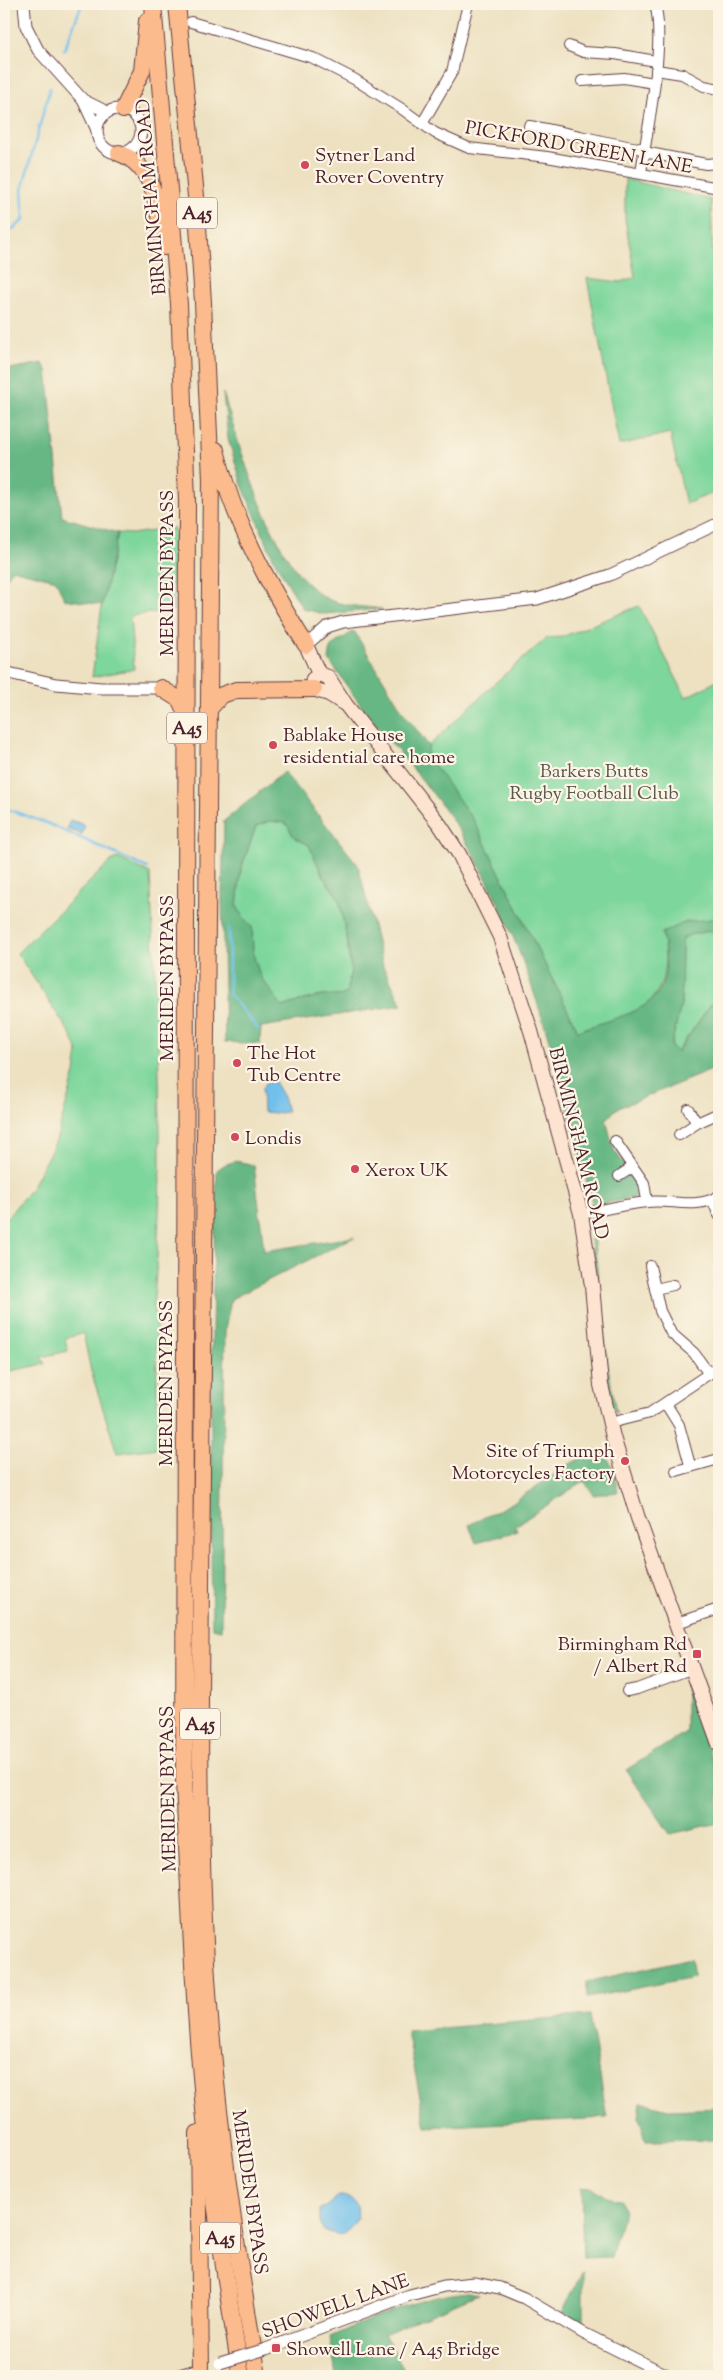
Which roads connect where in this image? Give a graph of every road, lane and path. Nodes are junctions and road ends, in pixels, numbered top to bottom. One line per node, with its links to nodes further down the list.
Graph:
1 (24, 4): 13 (street)
2 (149, 4): 14 (highway)
3 (153, 4): 23 (highway, BIRMINGHAM ROAD / A45)
4 (177, 4): 25 (highway, A45)
5 (468, 4): 15 (street)
6 (655, 4): 9 (street)
7 (191, 22): 15 (street, PICKFORD GREEN LANE)
8 (568, 46): 9 (street)
9 (656, 66): 11 (street); 12 (street)
10 (582, 81): 11 (street)
11 (654, 83): 18 (street)
12 (719, 89)
13 (83, 100): 14 (street); 17 (street)
14 (115, 111): 17 (street); 19 (street)
15 (422, 124): 21 (street, PICKFORD GREEN LANE)
16 (529, 126): 18 (street)
17 (97, 130): 19 (street)
18 (644, 151): 20 (street); 21 (street)
19 (119, 153): 23 (highway)
20 (719, 163)
21 (641, 173): 22 (street, PICKFORD GREEN LANE)
22 (719, 188)
23 (182, 365): 24 (highway, BIRMINGHAM ROAD / A45)
24 (183, 387): 28 (highway, MERIDEN BYPASS / A45)
25 (209, 423): 27 (highway, A45); 32 (highway, MERIDEN BYPASS / A45)
26 (719, 523): 27 (street)
27 (306, 645): 30 (main road, BIRMINGHAM ROAD)
28 (187, 669): 31 (highway); 33 (highway, MERIDEN BYPASS / A45)
29 (4, 672): 31 (street)
30 (322, 684): 32 (highway, A45); 43 (main road, BIRMINGHAM ROAD)
31 (161, 688): 33 (highway)
32 (210, 708): 64 (highway, MERIDEN BYPASS / A45)
33 (187, 716): 60 (highway, MERIDEN BYPASS / A45)
34 (688, 1109): 36 (street)
35 (719, 1113): 36 (street)
36 (697, 1123): 37 (street)
37 (679, 1135)
38 (615, 1141): 39 (street)
39 (633, 1167): 40 (street); 42 (street)
40 (619, 1176)
41 (716, 1198): 42 (street); 44 (street)
42 (647, 1201): 43 (street)
43 (581, 1214): 51 (main road, BIRMINGHAM ROAD)
44 (719, 1216)
45 (650, 1266): 47 (street)
46 (673, 1285): 47 (street)
47 (655, 1289): 49 (street)
48 (719, 1367): 49 (street)
49 (709, 1374): 50 (street)
50 (666, 1404): 51 (street); 53 (street)
51 (610, 1422): 56 (main road, BIRMINGHAM ROAD)
52 (719, 1458): 53 (street)
53 (690, 1465): 54 (street)
54 (676, 1471)
55 (719, 1609): 56 (street)
56 (677, 1623): 57 (main road, BIRMINGHAM ROAD)
57 (692, 1668): 58 (street); 59 (main road, BIRMINGHAM ROAD)
58 (626, 1691)
59 (719, 1744)
60 (204, 2099): 61 (highway); 63 (highway, MERIDEN BYPASS / A45)
61 (201, 2368): 62 (street, SHOWELL LANE); 65 (street, SHOWELL LANE, bridge)
62 (174, 2376)
63 (242, 2376)
64 (258, 2376)
65 (669, 2376)

